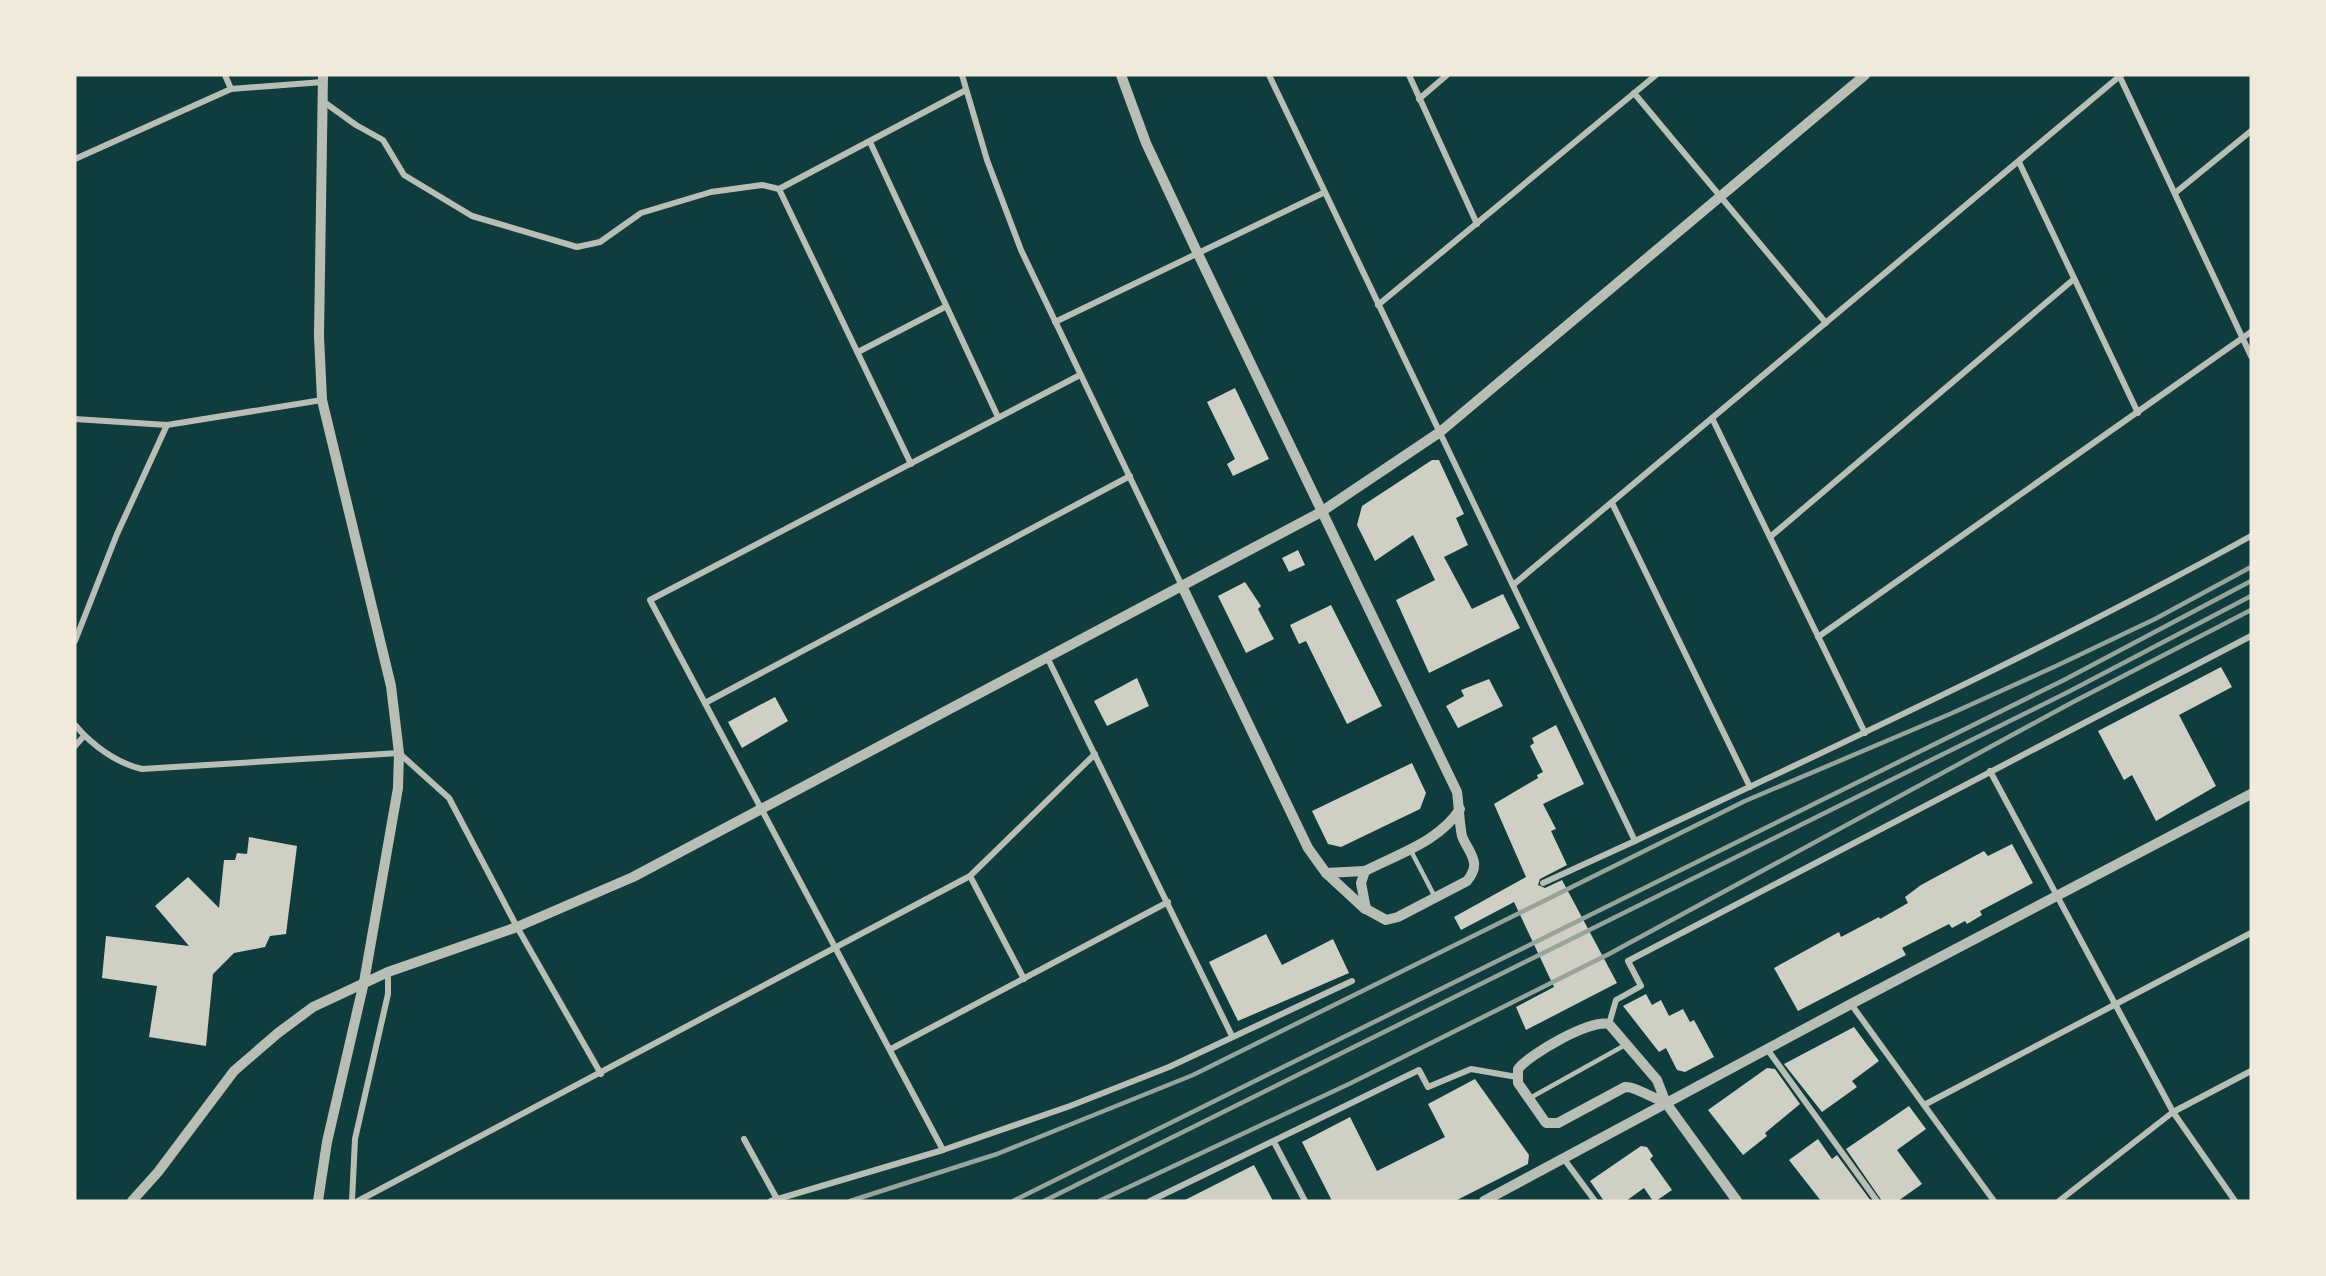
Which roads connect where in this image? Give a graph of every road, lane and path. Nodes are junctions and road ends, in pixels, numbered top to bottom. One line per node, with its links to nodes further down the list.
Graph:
1 (225, 75): 11 (street)
2 (962, 75): 12 (street)
3 (1121, 75): 25 (street)
4 (1269, 75): 21 (street)
5 (1409, 75): 14 (street)
6 (1447, 75): 14 (street)
7 (1656, 75): 13 (street)
8 (1865, 75): 23 (street)
9 (2120, 75): 19 (street); 22 (street)
10 (323, 79): 11 (street); 15 (street)
11 (231, 89): 18 (street)
12 (966, 90): 17 (street); 29 (street)
13 (1634, 93): 23 (street); 24 (street)
14 (1419, 99): 24 (street)
15 (324, 102): 20 (street); 36 (street)
16 (2251, 130): 22 (street)
17 (870, 142): 20 (street); 28 (street)
18 (75, 159)
19 (2019, 162): 26 (street); 30 (street)
20 (779, 189): 33 (street)
21 (1323, 193): 25 (street); 27 (street)
22 (2175, 194): 32 (street)
23 (1721, 196): 30 (street); 42 (street)
24 (1477, 224): 27 (street)
25 (1198, 254): 29 (street); 46 (street)
26 (2074, 279): 37 (street); 48 (street)
27 (1378, 305): 42 (street)
28 (945, 307): 33 (street); 38 (street)
29 (1055, 322): 35 (street)
30 (1826, 323): 39 (street)
31 (2251, 332): 32 (street)
32 (2243, 339): 34 (street); 37 (street)
33 (858, 352): 43 (street)
34 (2251, 356)
35 (1080, 375): 38 (street); 44 (street)
36 (322, 400): 41 (street); 60 (street)
37 (2138, 413): 52 (street)
38 (998, 417): 43 (street)
39 (1712, 418): 45 (street); 48 (street)
40 (75, 419): 41 (street)
41 (167, 425): 53 (street)
42 (1440, 432): 46 (street); 49 (street)
43 (910, 464): 55 (street)
44 (1130, 476): 50 (street); 55 (street)
45 (1612, 503): 49 (street); 63 (street)
46 (1321, 512): 50 (street); 66 (street)
47 (2251, 536): 57 (street)
48 (1770, 537): 52 (street)
49 (1513, 585): 69 (street)
50 (1182, 586): 54 (street); 72 (street)
51 (2251, 636): 62 (street)
52 (1818, 637): 57 (street)
53 (75, 641)
54 (1047, 657): 61 (street); 65 (street)
55 (705, 703): 65 (street)
56 (75, 724): 58 (street)
57 (1865, 733): 63 (street)
58 (84, 736): 59 (street); 60 (street)
59 (75, 746)
60 (399, 753): 79 (street); 85 (street)
61 (1095, 754): 73 (street); 77 (street)
62 (1990, 771): 75 (street); 88 (street)
63 (1750, 787): 69 (street)
64 (2251, 794): 75 (street)
65 (760, 809): 79 (street); 81 (street)
66 (1460, 809): 67 (street); 68 (street)
67 (1436, 834): 68 (street); 70 (street)
68 (1462, 836): 76 (street)
69 (1635, 841): 74 (street)
70 (1409, 848): 71 (street); 76 (lane)
71 (1365, 871): 72 (street); 78 (street)
72 (1326, 873): 78 (street)
73 (970, 876): 81 (street); 83 (street)
74 (1543, 883)
75 (2058, 895): 86 (street); 87 (street)
76 (1435, 897): 78 (street)
77 (1168, 902): 83 (street); 89 (street)
78 (1366, 909)
79 (517, 927): 82 (street); 94 (street)
80 (2251, 933): 87 (street)
81 (837, 948): 91 (street); 94 (street)
82 (388, 972): 85 (street); 107 (street)
83 (1024, 979): 91 (street)
84 (1352, 981): 89 (street)
85 (364, 982): 105 (street); 106 (street)
86 (1851, 1004): 92 (street); 98 (street)
87 (2116, 1004): 98 (street); 99 (street)
88 (1608, 1024): 90 (street); 95 (street)
89 (1232, 1036): 102 (street)
90 (1628, 1044): 96 (lane); 97 (street)
91 (891, 1049): 102 (street)
92 (1767, 1049): 97 (street); 114 (street)
93 (2251, 1071): 99 (street)
94 (601, 1074): 108 (street)
95 (1517, 1077): 96 (street); 101 (street)
96 (1527, 1100): 97 (street)
97 (1666, 1103): 103 (street); 113 (street)
98 (1924, 1105): 115 (street)
99 (2173, 1112): 116 (street); 117 (street)
100 (744, 1139): 104 (street)
101 (1274, 1142): 109 (street); 110 (street)
102 (943, 1150): 104 (street)
103 (1564, 1159): 111 (street); 112 (street)
104 (774, 1200)
105 (132, 1201)
106 (318, 1201)
107 (352, 1201)
108 (358, 1201)
109 (1150, 1201)
110 (1305, 1201)
111 (1484, 1201)
112 (1595, 1201)
113 (1737, 1201)
114 (1877, 1201)
115 (1994, 1201)
116 (2059, 1201)
117 (2235, 1201)

